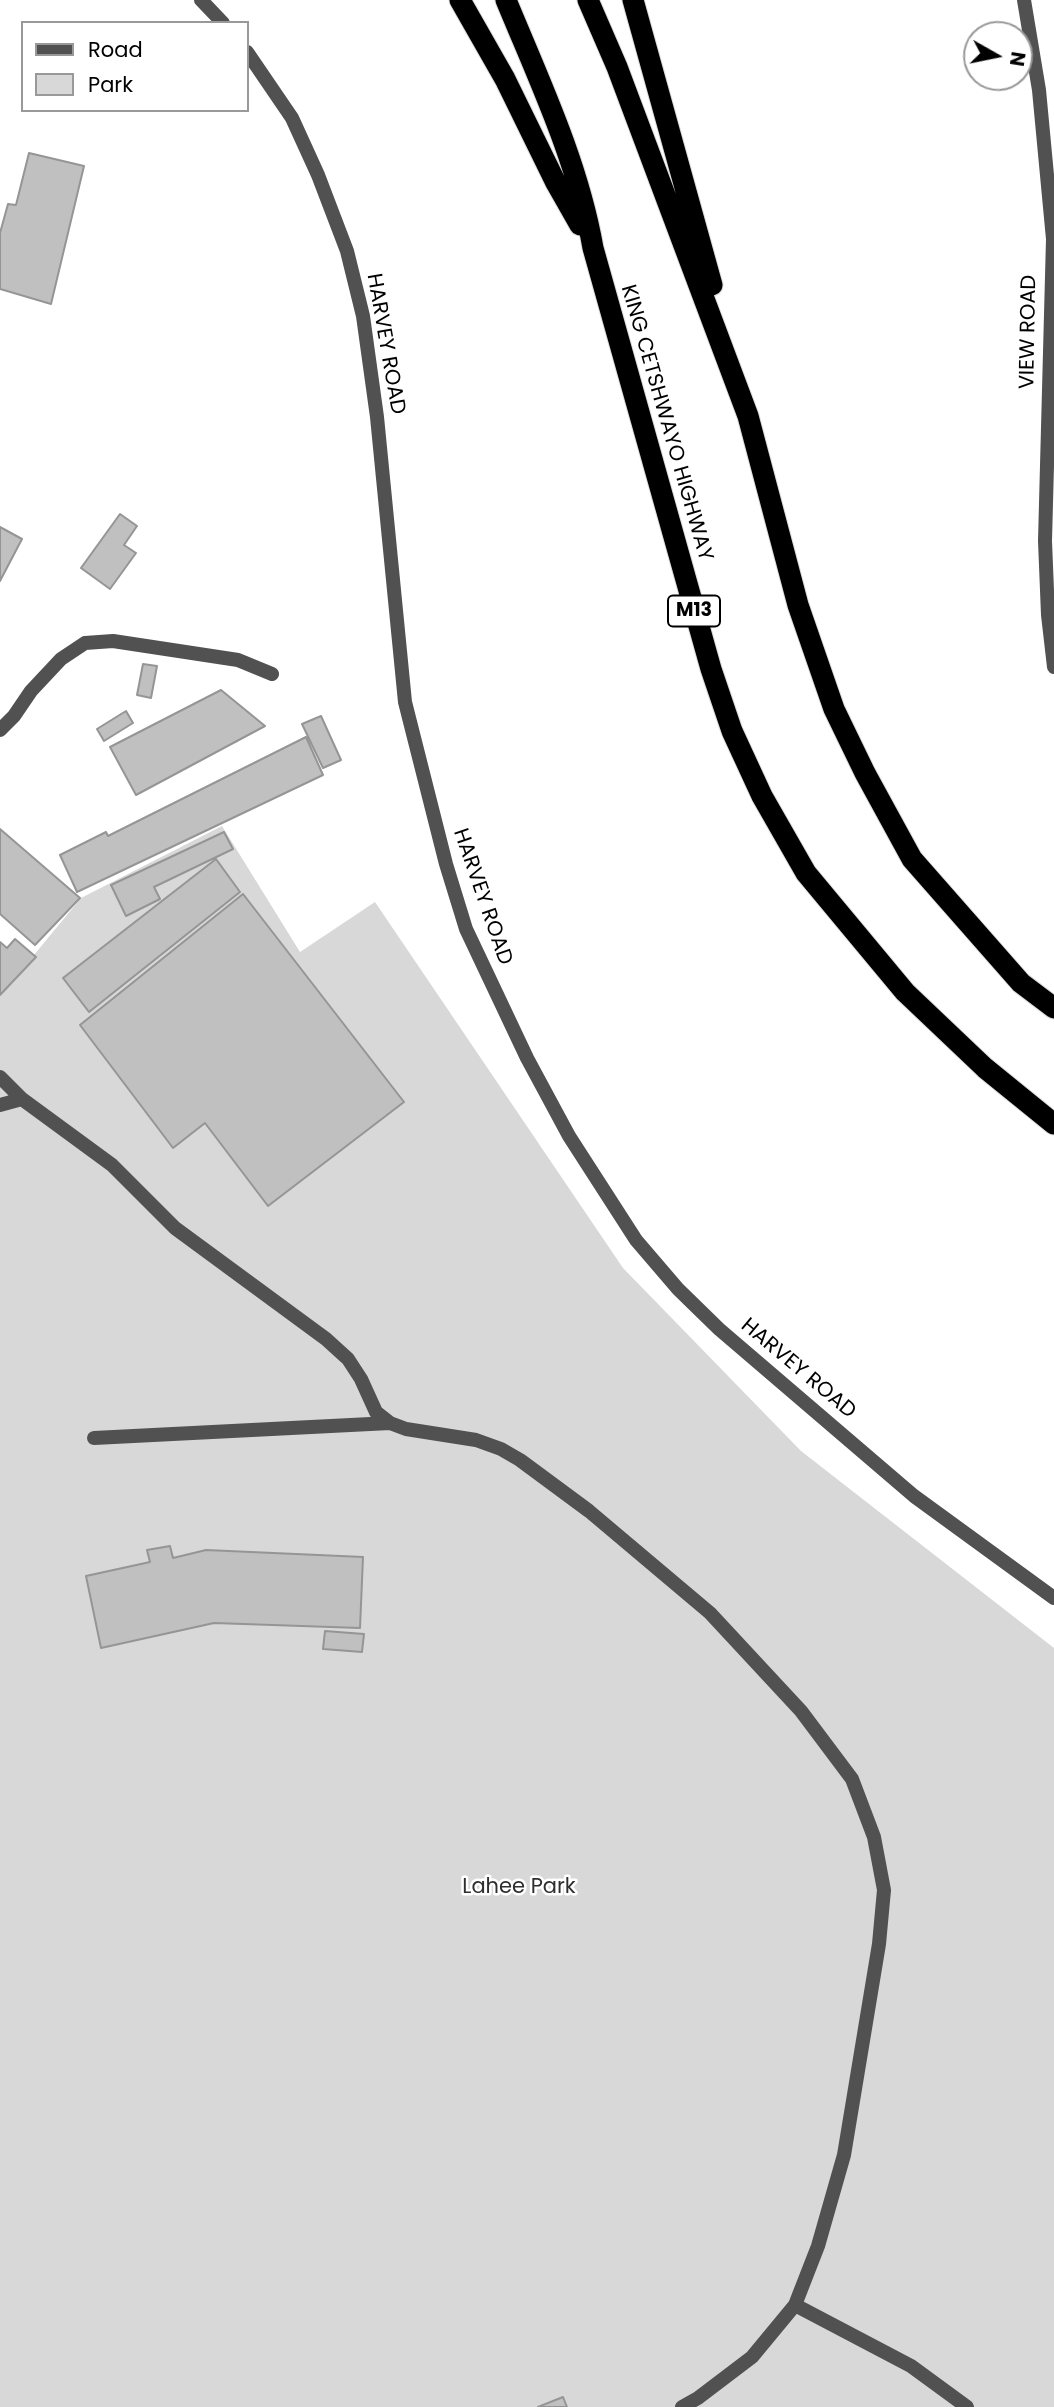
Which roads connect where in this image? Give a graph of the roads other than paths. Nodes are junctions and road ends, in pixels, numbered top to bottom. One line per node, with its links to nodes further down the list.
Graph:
1 (201, 0): 7 (street)
2 (460, 0): 9 (highway)
3 (506, 0): 9 (highway, KING CETSHWAYO HIGHWAY / M13)
4 (588, 0): 10 (highway)
5 (633, 0): 10 (highway)
6 (1024, 0): 11 (street, VIEW ROAD)
7 (221, 21)
8 (248, 53): 21 (street, HARVEY ROAD)
9 (593, 248): 18 (highway, KING CETSHWAYO HIGHWAY / M13)
10 (748, 416): 14 (highway)
11 (1054, 667)
12 (272, 674): 13 (street)
13 (0, 730)
14 (1054, 1008)
15 (0, 1077): 16 (street)
16 (22, 1098): 17 (street); 19 (street)
17 (0, 1105)
18 (1054, 1124)
19 (390, 1423): 20 (street); 22 (street)
20 (94, 1438)
21 (1054, 1598)
22 (794, 2305): 23 (street); 24 (street)
23 (682, 2407)
24 (967, 2407)

